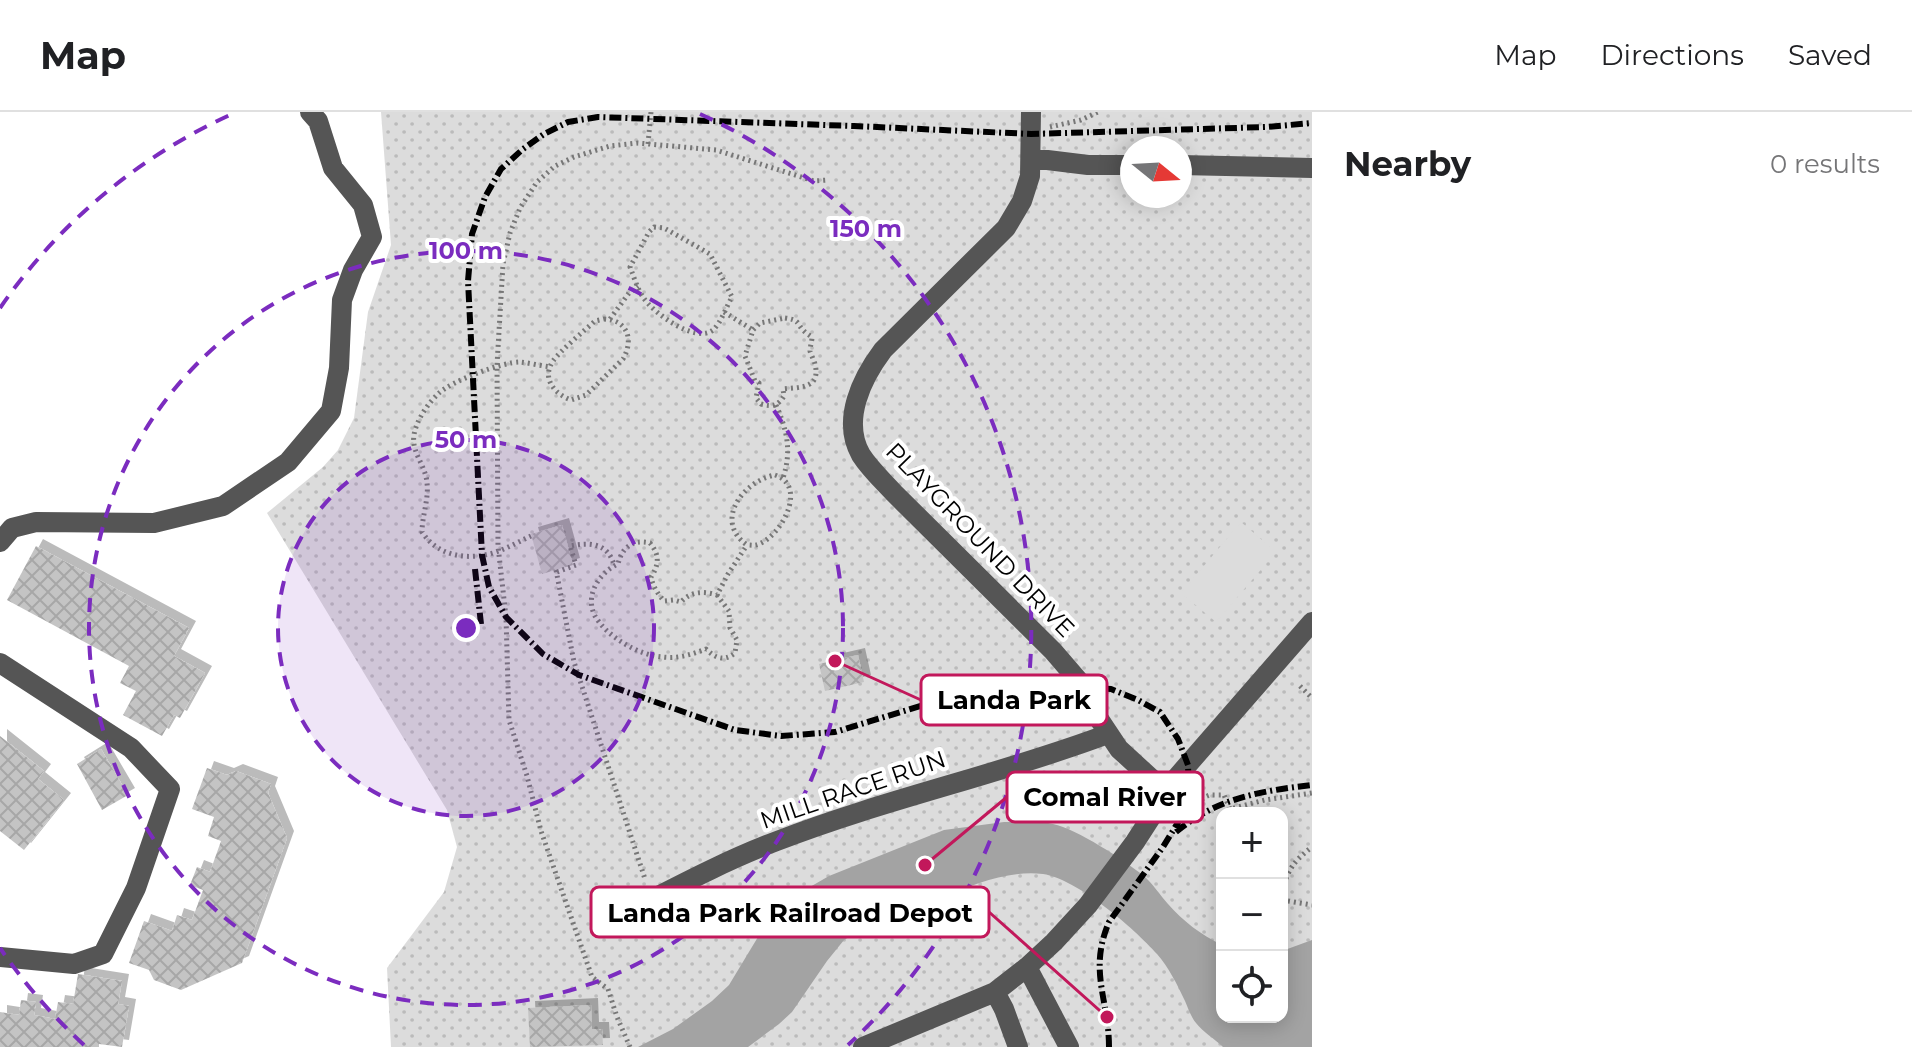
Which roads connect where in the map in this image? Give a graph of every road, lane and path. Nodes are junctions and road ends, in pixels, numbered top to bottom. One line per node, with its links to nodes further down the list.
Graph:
1 (651, 112): 6 (path)
2 (1031, 112): 7 (street, PLAYGROUND DRIVE)
3 (1098, 112): 5 (path)
4 (316, 115): 21 (street)
5 (1049, 127)
6 (648, 144): 11 (path); 16 (path)
7 (1031, 158): 8 (street); 30 (street, PLAYGROUND DRIVE)
8 (1120, 165)
9 (1192, 165): 10 (street)
10 (1312, 168)
11 (828, 180)
12 (638, 286): 13 (path); 13 (path); 14 (path)
13 (724, 312): 15 (path)
14 (610, 319): 17 (path); 17 (path)
15 (753, 330): 18 (path); 18 (path)
16 (497, 365): 17 (path); 23 (path); 23 (path)
17 (551, 367)
18 (776, 405): 19 (path)
19 (783, 478): 22 (path); 22 (path)
20 (531, 536): 23 (path)
21 (0, 542)
22 (747, 545): 25 (path)
23 (499, 551): 43 (path)
24 (614, 565): 25 (path); 25 (path); 35 (path)
25 (717, 595)
26 (1312, 622): 32 (street)
27 (0, 663): 39 (street)
28 (1300, 686): 29 (path)
29 (1312, 698)
30 (1108, 734): 32 (street, PLAYGROUND DRIVE); 35 (street, MILL RACE RUN)
31 (1312, 793): 32 (path)
32 (1171, 801): 40 (street)
33 (1312, 847): 34 (path)
34 (1286, 879)
35 (652, 899): 38 (street, MILL RACE RUN)
36 (1288, 901): 37 (path)
37 (1312, 905)
38 (623, 914)
39 (0, 957)
40 (1027, 967): 41 (street); 45 (street)
41 (995, 992): 42 (street); 44 (street)
42 (1014, 1046)
43 (630, 1047)
44 (863, 1047)
45 (1069, 1047)

